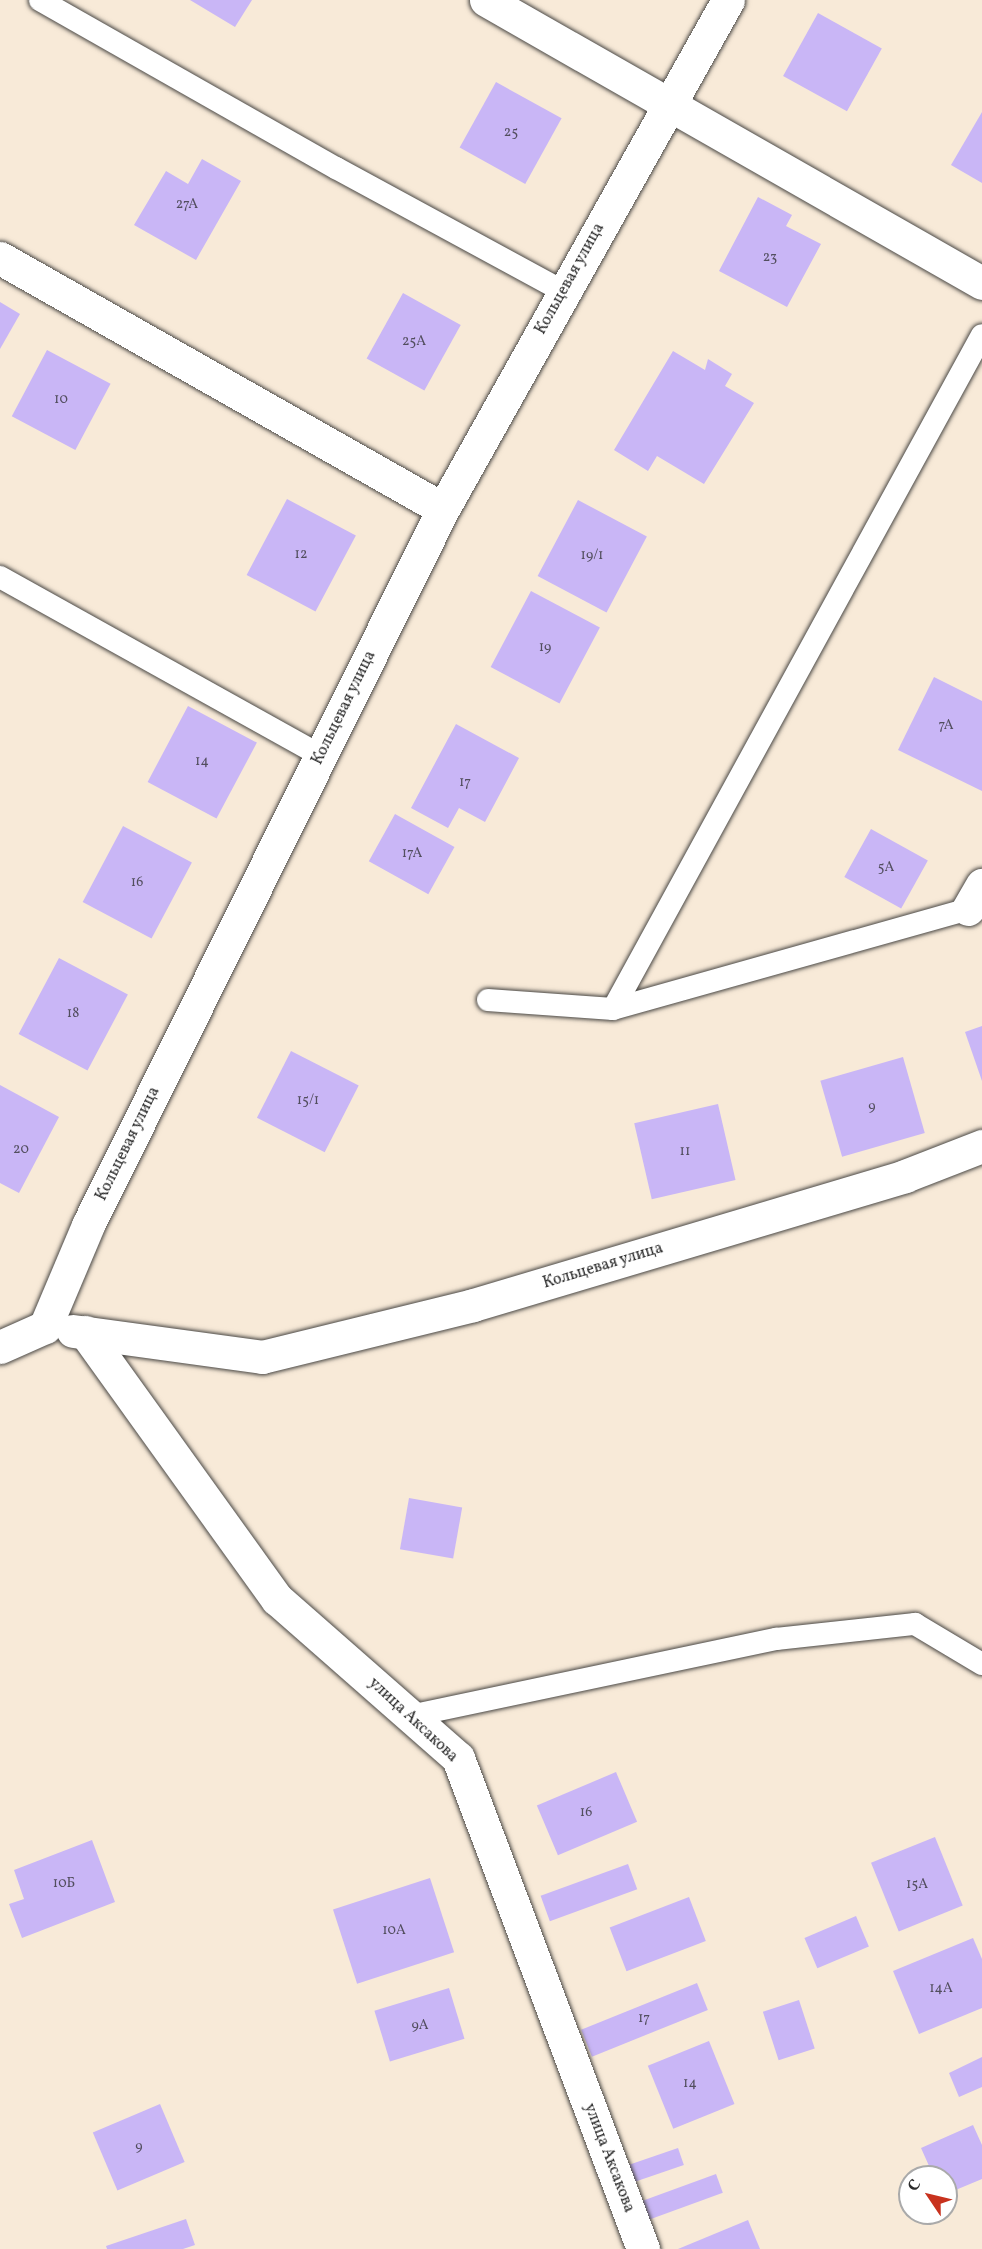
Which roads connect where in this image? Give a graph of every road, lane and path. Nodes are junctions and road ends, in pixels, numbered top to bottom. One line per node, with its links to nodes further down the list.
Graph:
1 (40, 0): 7 (lane)
2 (486, 0): 4 (street)
3 (728, 0): 4 (street, Кольцевая улица)
4 (666, 104): 6 (street); 7 (street, Кольцевая улица)
5 (0, 258): 9 (street)
6 (982, 283)
7 (563, 291): 9 (street, Кольцевая улица)
8 (982, 336): 14 (lane)
9 (443, 509): 11 (street, Кольцевая улица)
10 (0, 577): 11 (lane)
11 (320, 756): 16 (street, Кольцевая улица)
12 (977, 899): 14 (lane)
13 (488, 1000): 14 (lane)
14 (613, 1009)
15 (982, 1146): 17 (street, Кольцевая улица)
16 (45, 1327): 17 (street, Кольцевая улица); 18 (street)
17 (85, 1332): 20 (street, улица Аксакова)
18 (0, 1347)
19 (982, 1664): 20 (lane)
20 (410, 1716): 21 (street, улица Аксакова)
21 (643, 2249)

